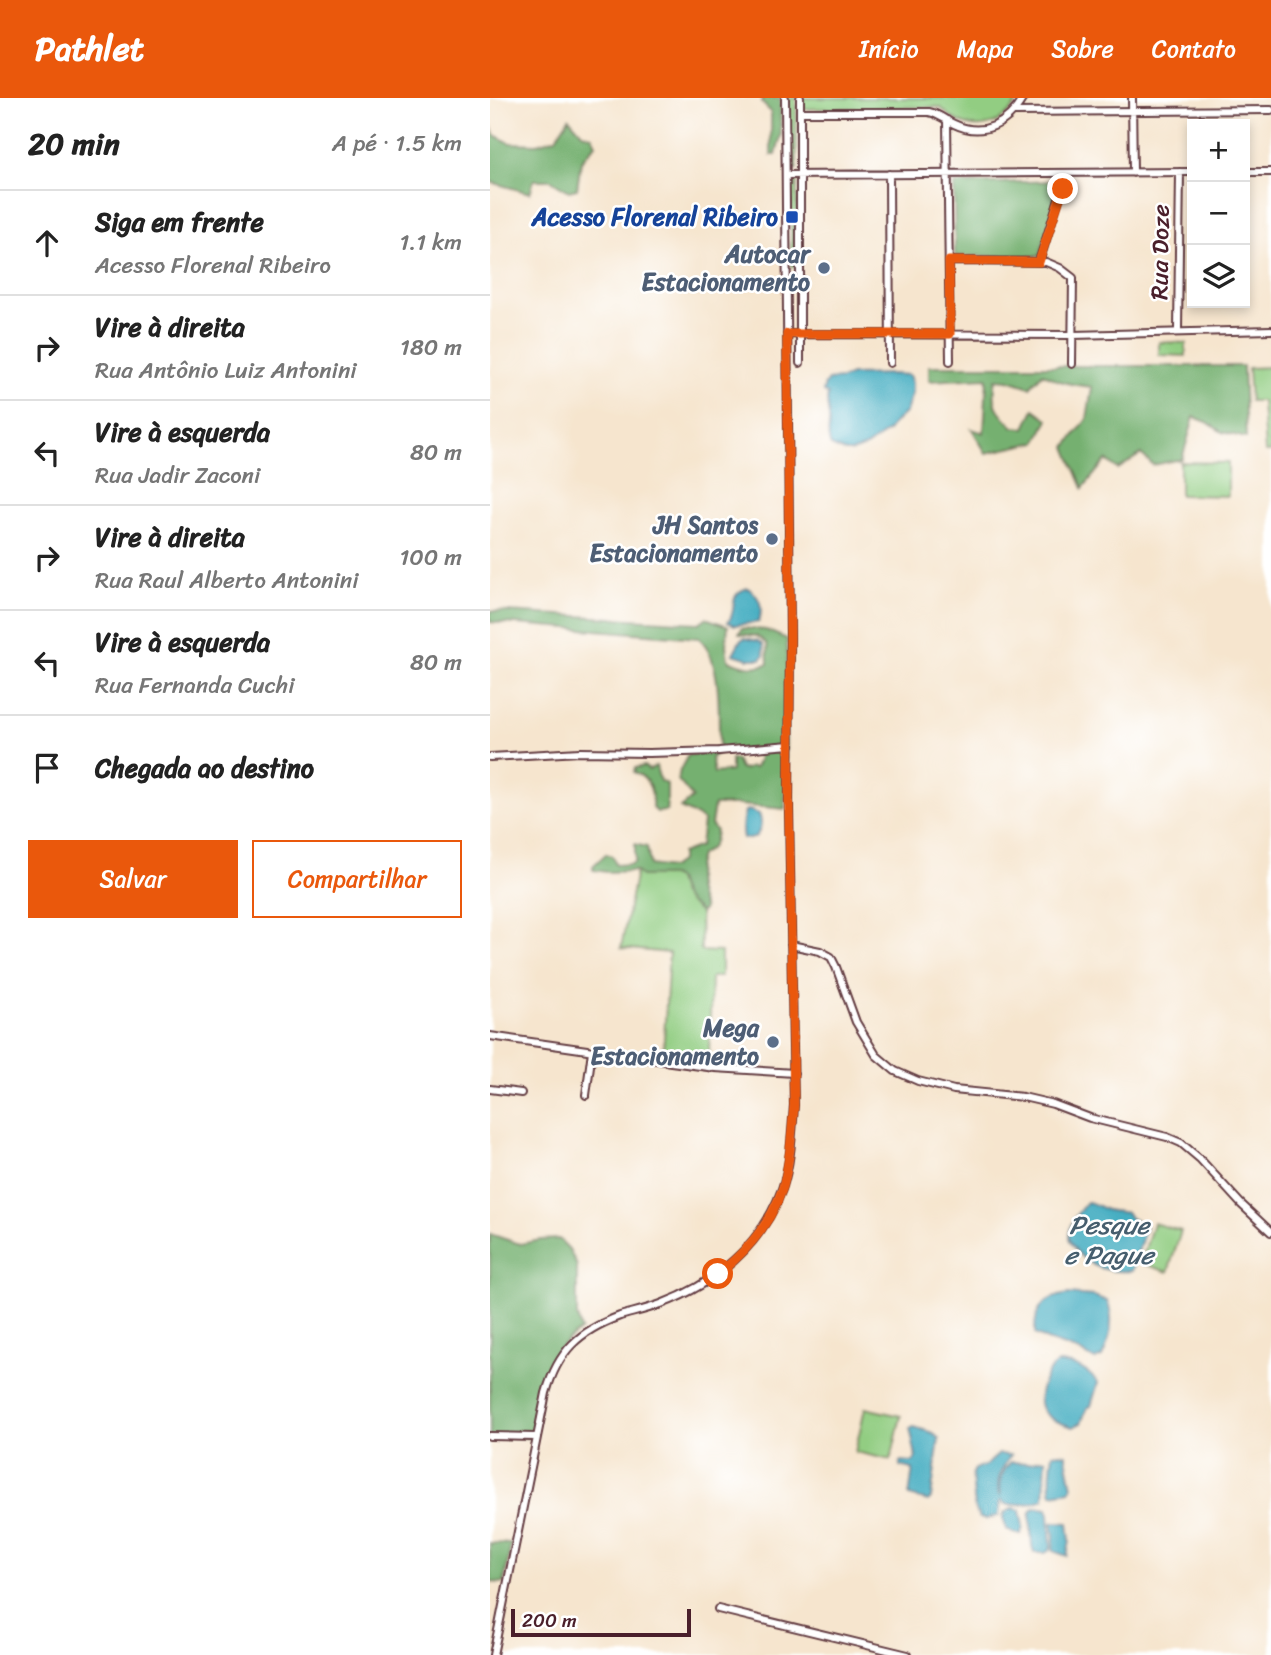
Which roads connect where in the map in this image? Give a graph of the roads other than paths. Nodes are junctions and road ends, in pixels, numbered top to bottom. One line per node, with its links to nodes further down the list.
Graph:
1 (785, 98): 18 (street)
2 (800, 98): 7 (street)
3 (1023, 98): 8 (street)
4 (1132, 98): 6 (street)
5 (1271, 110): 6 (street)
6 (1132, 111): 8 (street); 15 (street)
7 (800, 112): 9 (street); 19 (street)
8 (1014, 112): 9 (street)
9 (947, 120): 17 (street)
10 (1180, 172): 11 (street); 15 (street); 23 (street, Rua Doze)
11 (1187, 172)
12 (1250, 172): 13 (street)
13 (1271, 172)
14 (1067, 173): 15 (street); 17 (street); 21 (street)
15 (1133, 173)
16 (889, 174): 17 (street); 19 (street); 26 (street)
17 (947, 174): 20 (street)
18 (786, 175): 19 (street); 24 (street)
19 (801, 175): 25 (street)
20 (949, 261): 21 (street); 27 (street)
21 (1039, 262): 28 (street)
22 (1271, 330): 23 (street)
23 (1178, 331): 28 (street)
24 (787, 334): 25 (street); 33 (street)
25 (800, 334): 26 (street); 30 (street)
26 (890, 334): 27 (street); 31 (street)
27 (950, 334): 28 (street); 29 (street)
28 (1073, 335): 32 (street)
29 (950, 361)
30 (800, 363)
31 (890, 363)
32 (1073, 364)
33 (790, 745): 34 (street); 35 (street)
34 (490, 757)
35 (791, 944): 38 (street); 42 (street)
36 (490, 1037): 37 (street)
37 (592, 1051): 38 (street); 41 (street)
38 (794, 1073): 44 (street)
39 (490, 1089): 40 (street)
40 (521, 1093)
41 (586, 1096)
42 (1271, 1232)
43 (490, 1436): 44 (street)
44 (537, 1437): 47 (street)
45 (718, 1609): 49 (street)
46 (490, 1629): 47 (street)
47 (498, 1629): 48 (street)
48 (493, 1655)
49 (908, 1655)

